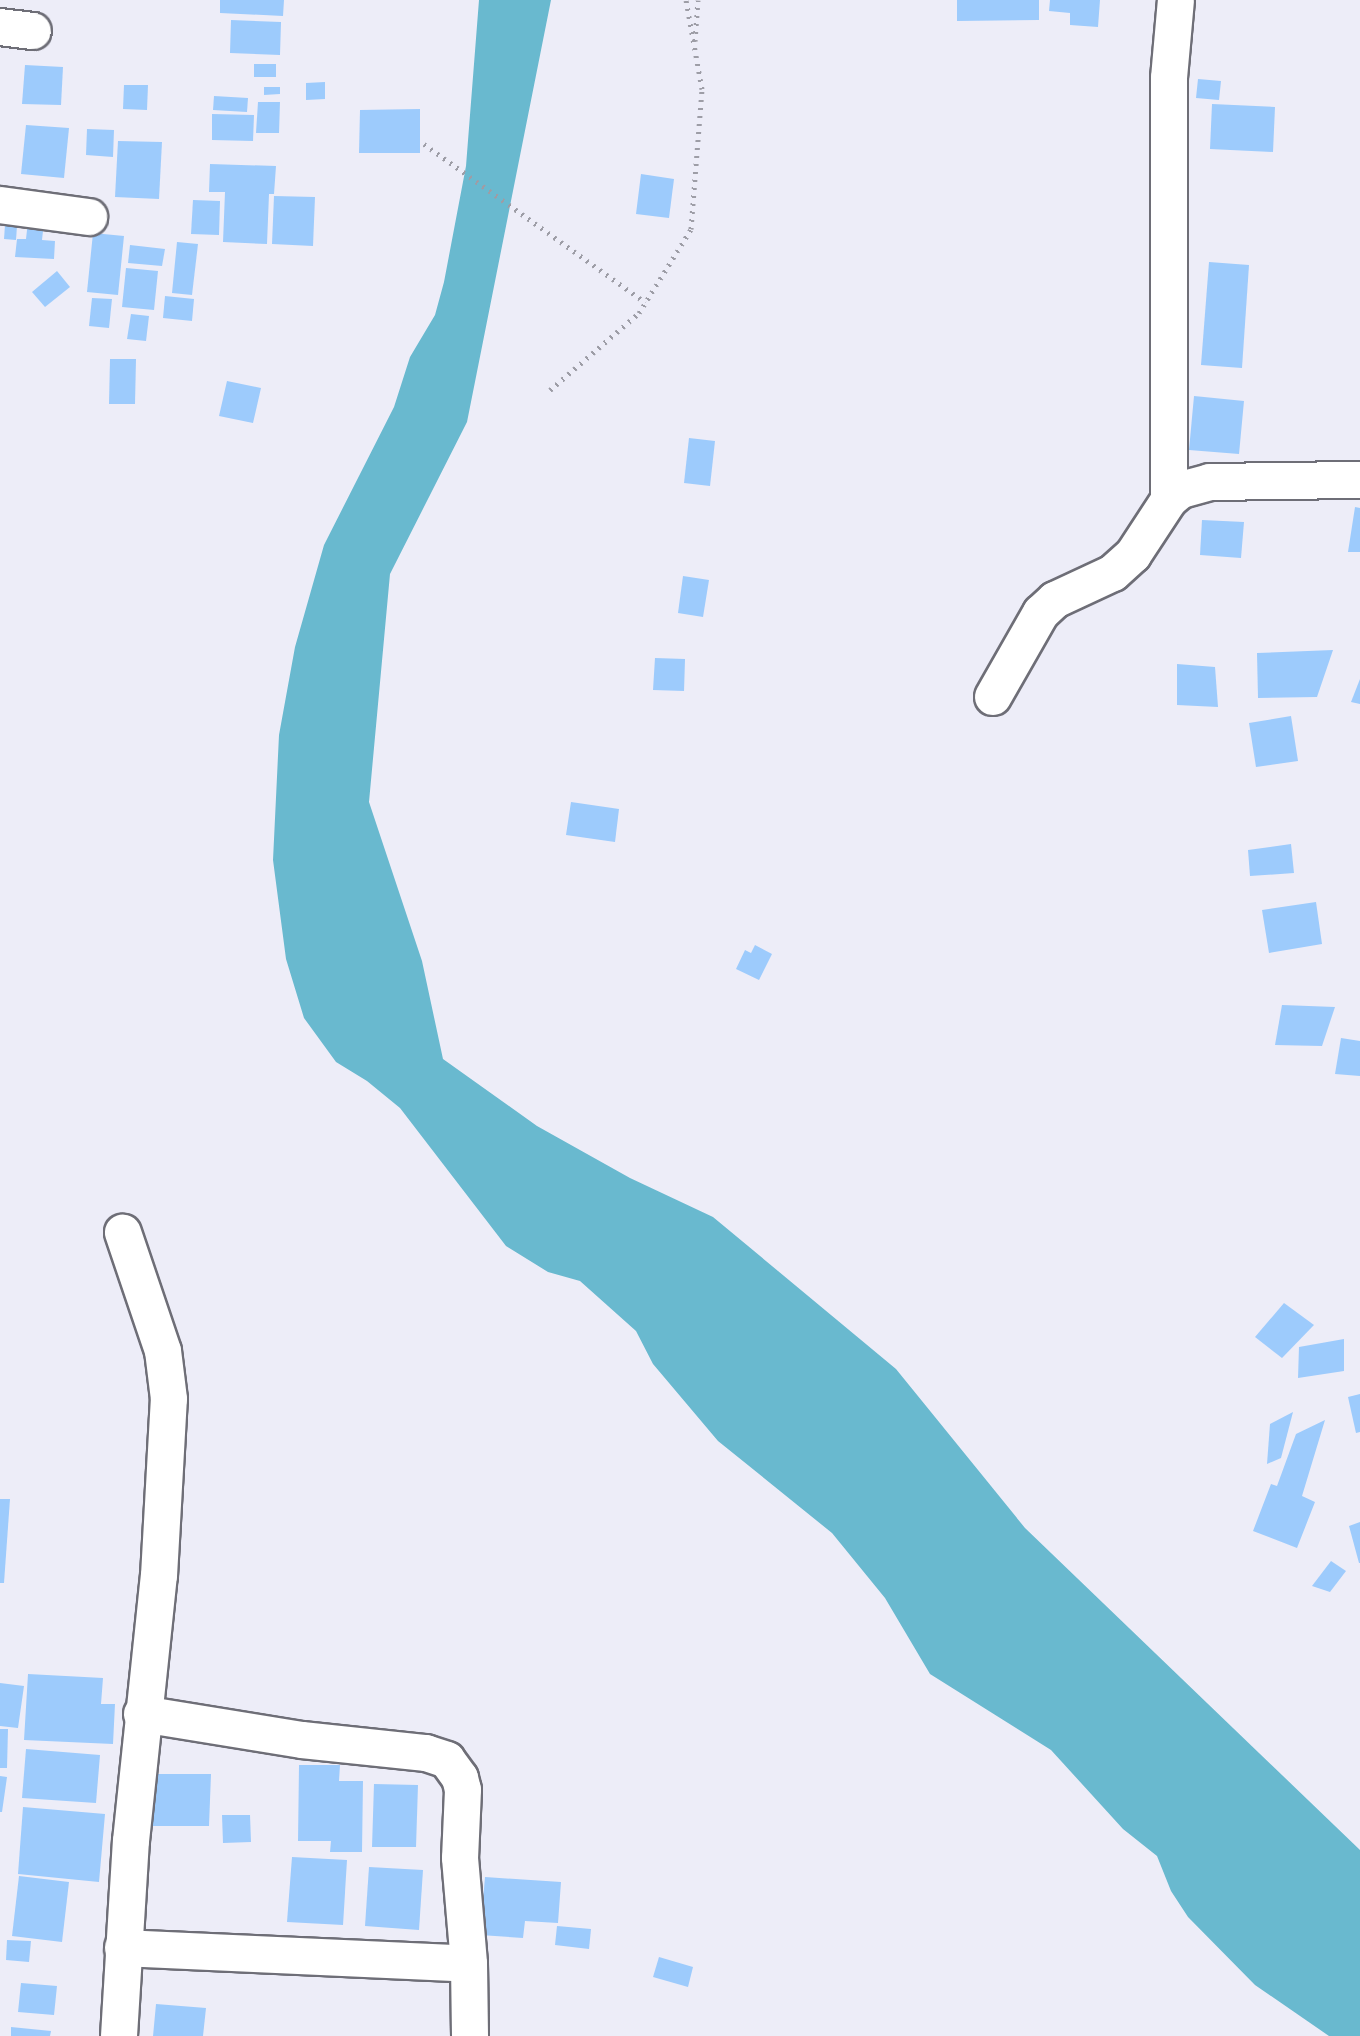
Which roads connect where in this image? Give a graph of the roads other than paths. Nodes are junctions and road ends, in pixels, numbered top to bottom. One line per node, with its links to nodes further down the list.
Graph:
1 (1176, 0): 5 (street)
2 (0, 205): 3 (street)
3 (89, 217)
4 (1360, 480): 5 (street)
5 (1169, 500): 6 (street)
6 (993, 697)
7 (123, 1233): 8 (street)
8 (142, 1714): 9 (street); 10 (street)
9 (123, 1948): 10 (street); 11 (street)
10 (469, 1964): 12 (street)
11 (119, 2036)
12 (470, 2036)

